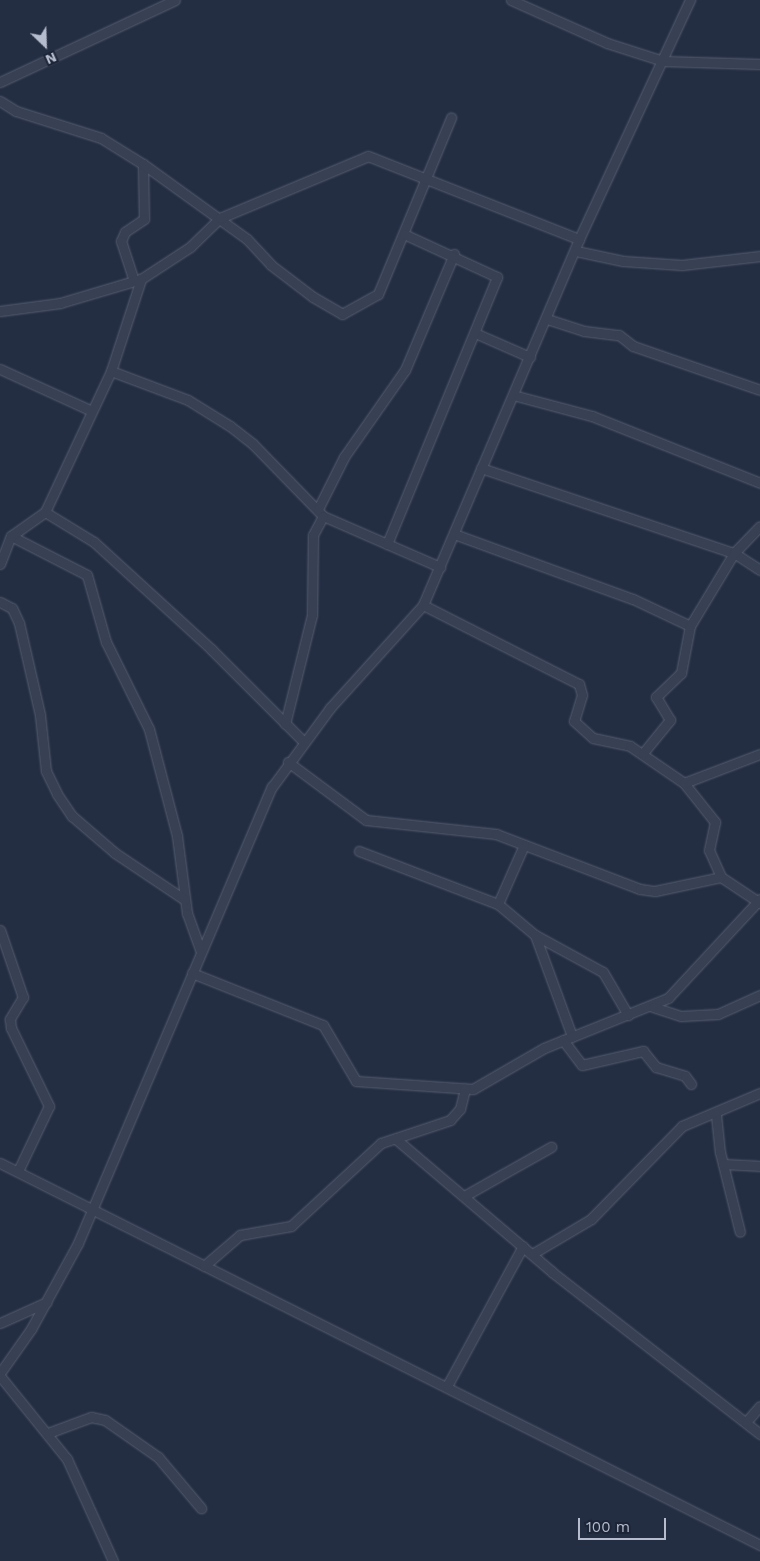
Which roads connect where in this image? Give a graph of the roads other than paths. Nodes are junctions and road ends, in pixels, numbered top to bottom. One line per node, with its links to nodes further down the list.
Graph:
1 (175, 0): 4 (street)
2 (511, 0): 5 (street)
3 (690, 0): 5 (street)
4 (162, 2): 7 (street)
5 (663, 61): 6 (street); 14 (street)
6 (760, 64)
7 (0, 82)
8 (0, 101): 10 (street)
9 (452, 118): 11 (street)
10 (143, 164): 12 (street); 18 (street)
11 (427, 179): 12 (street); 13 (street); 14 (street)
12 (220, 218): 13 (street); 18 (street)
13 (404, 234): 16 (street)
14 (579, 240): 15 (street)
15 (576, 250): 17 (street); 20 (street)
16 (454, 254): 21 (street); 31 (street)
17 (760, 256)
18 (137, 280): 19 (street); 24 (street)
19 (0, 311)
20 (546, 319): 22 (street); 25 (street)
21 (475, 333): 22 (street); 35 (street)
22 (530, 357): 26 (street)
23 (0, 369): 27 (street)
24 (111, 371): 27 (street); 31 (street)
25 (760, 390)
26 (513, 396): 28 (street); 29 (street)
27 (90, 410): 30 (street)
28 (481, 468): 33 (street); 36 (street)
29 (760, 483)
30 (45, 512): 34 (street); 43 (street)
31 (320, 512): 35 (street); 43 (street)
32 (760, 526): 36 (street)
33 (454, 534): 38 (street); 42 (street)
34 (6, 542): 37 (street); 52 (street)
35 (387, 544): 38 (street)
36 (734, 553): 39 (street); 42 (street)
37 (0, 564)
38 (440, 567): 41 (street)
39 (760, 570)
40 (0, 602): 52 (street)
41 (423, 605): 44 (street); 45 (street)
42 (690, 626): 45 (street)
43 (285, 724): 44 (street)
44 (304, 742): 47 (street)
45 (643, 753): 48 (street)
46 (760, 754): 48 (street)
47 (288, 762): 49 (street); 57 (street)
48 (684, 783): 51 (street)
49 (524, 845): 51 (street); 54 (street)
50 (359, 851): 54 (street)
51 (721, 877): 53 (street)
52 (185, 900): 57 (street)
53 (759, 901): 60 (street)
54 (498, 904): 56 (street)
55 (0, 930): 72 (street)
56 (535, 935): 61 (street); 62 (street)
57 (201, 952): 58 (street)
58 (192, 973): 64 (street); 74 (street)
59 (760, 996): 60 (street)
60 (653, 1007): 61 (street)
61 (628, 1015): 62 (street)
62 (567, 1038): 63 (street); 64 (street)
63 (691, 1084)
64 (465, 1089): 67 (street)
65 (760, 1093): 66 (street)
66 (716, 1115): 70 (street); 77 (street)
67 (396, 1139): 73 (street); 78 (street)
68 (551, 1147): 73 (street)
69 (0, 1163): 72 (street)
70 (723, 1164): 71 (street); 75 (street)
71 (760, 1166)
72 (18, 1171): 74 (street)
73 (466, 1195): 76 (street)
74 (92, 1211): 78 (street); 79 (street)
75 (740, 1232)
76 (523, 1246): 77 (street); 82 (street)
77 (532, 1254): 84 (street)
78 (204, 1266): 82 (street)
79 (47, 1302): 80 (street); 81 (street)
80 (0, 1323)
81 (0, 1374): 85 (street)
82 (447, 1386): 88 (street)
83 (760, 1406): 84 (street)
84 (746, 1422): 86 (street)
85 (48, 1433): 87 (street); 89 (street)
86 (760, 1434)
87 (201, 1508)
88 (760, 1545)
89 (113, 1561)

